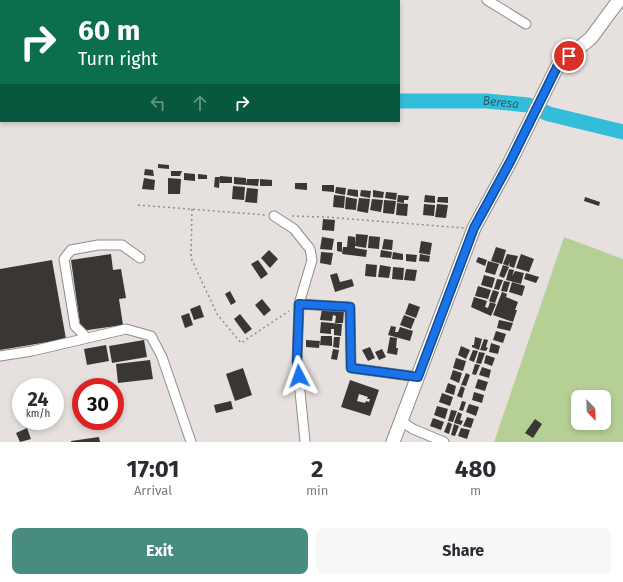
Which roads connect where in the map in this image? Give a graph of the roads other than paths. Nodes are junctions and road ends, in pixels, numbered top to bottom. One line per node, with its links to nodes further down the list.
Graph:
1 (487, 0): 3 (street)
2 (619, 0): 9 (main road)
3 (526, 24)
4 (274, 216): 6 (street)
5 (140, 258): 7 (street)
6 (299, 304): 9 (street); 12 (street)
7 (86, 338): 8 (street); 11 (street)
8 (0, 356)
9 (418, 377): 10 (main road)
10 (401, 421): 13 (main road); 14 (street)
11 (191, 442)
12 (305, 442)
13 (393, 442)
14 (444, 442)

